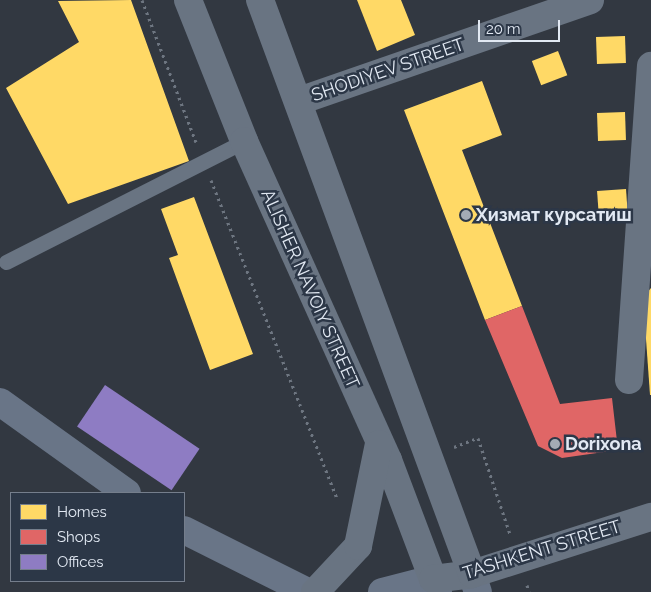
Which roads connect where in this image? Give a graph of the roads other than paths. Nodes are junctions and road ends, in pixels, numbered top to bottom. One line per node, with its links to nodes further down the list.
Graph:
1 (188, 0): 6 (main road, ALISHER NAVOIY STREET)
2 (260, 0): 5 (main road)
3 (590, 0): 5 (main road, SHODIYEV STREET)
4 (651, 66): 8 (main road)
5 (299, 101): 14 (main road)
6 (244, 141): 7 (lane); 10 (main road, ALISHER NAVOIY STREET)
7 (6, 262)
8 (629, 380)
9 (0, 402): 11 (main road)
10 (380, 444): 15 (main road, ALISHER NAVOIY STREET); 17 (main road)
11 (126, 492)
12 (651, 518): 14 (main road, TASHKENT STREET)
13 (185, 530): 16 (main road)
14 (475, 583): 15 (main road, TASHKENT STREET)
15 (436, 586): 18 (main road)
16 (308, 592)
17 (315, 592)
18 (382, 592)

